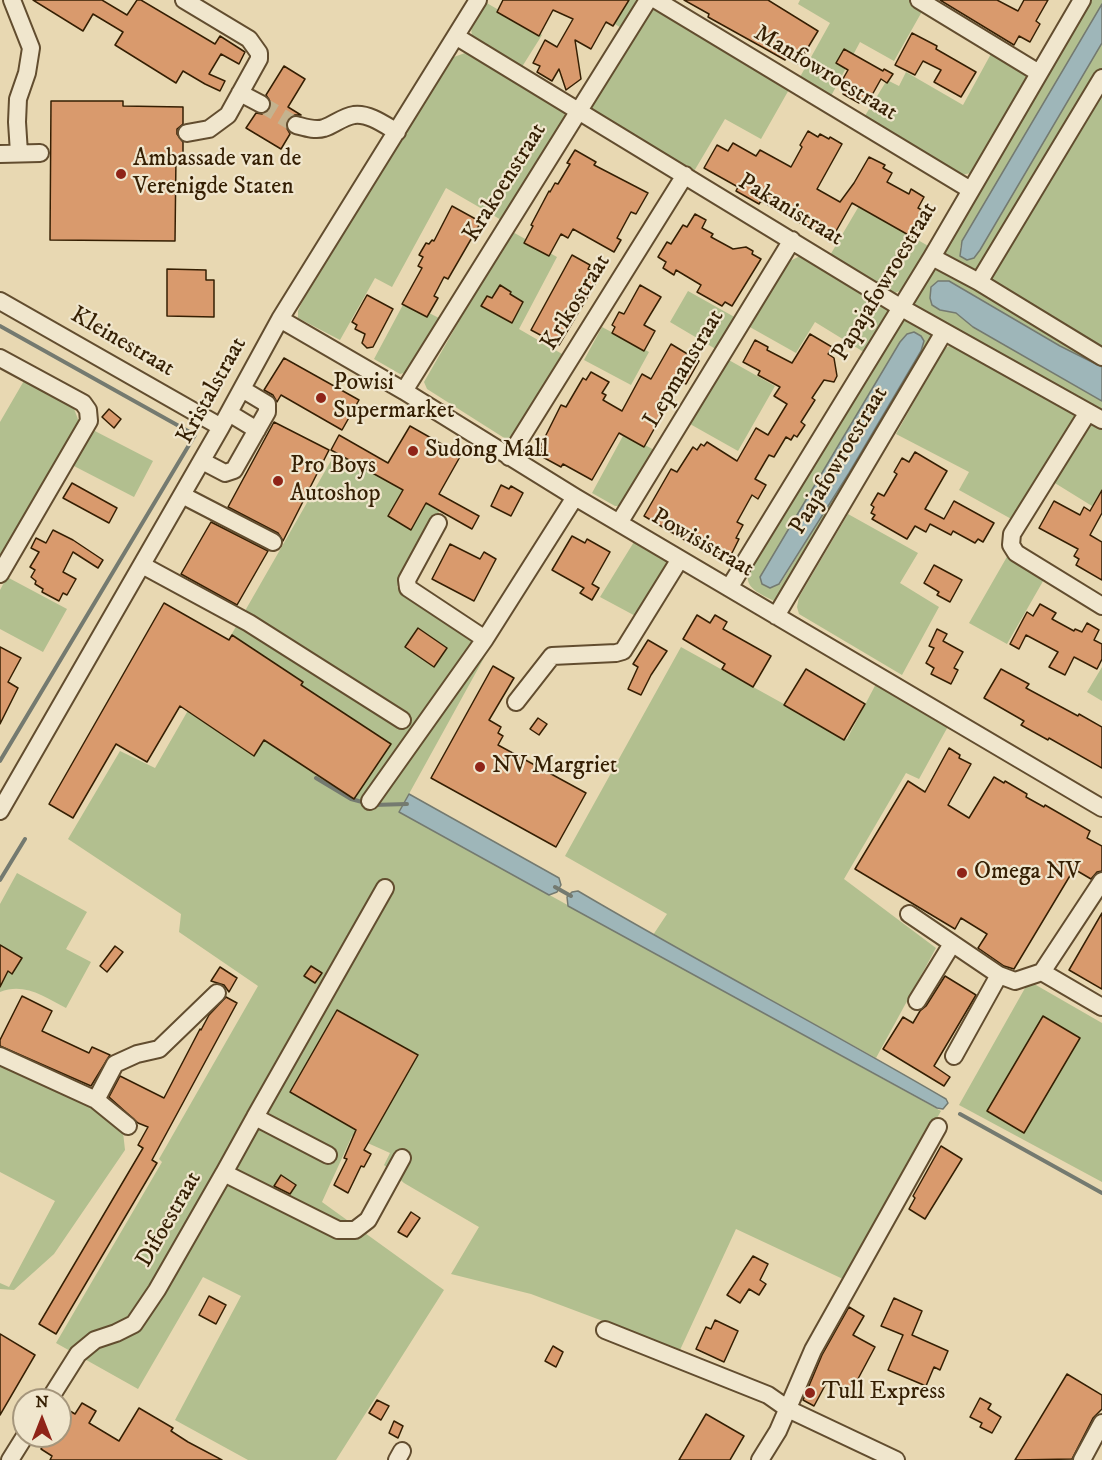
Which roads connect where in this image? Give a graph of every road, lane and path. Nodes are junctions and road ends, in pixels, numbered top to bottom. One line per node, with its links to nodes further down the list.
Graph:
1 (12, 0): 18 (street)
2 (184, 0): 11 (street)
3 (478, 0): 8 (street, Kristalstraat)
4 (648, 0): 13 (street, Krakoenstraat)
5 (656, 0): 21 (street, Manfowroestraat)
6 (919, 0): 9 (street)
7 (1082, 0): 9 (street, Papajafowroestraat)
8 (457, 37): 13 (street, Pakanistraat); 16 (street, Kristalstraat)
9 (1038, 73): 21 (street, Papajafowroestraat)
10 (1102, 78): 24 (street)
11 (240, 93): 12 (street); 15 (street)
12 (261, 104)
13 (578, 113): 20 (street, Pakanistraat); 32 (street, Krakoenstraat)
14 (296, 125): 16 (street)
15 (187, 132)
16 (397, 132): 27 (street, Kristalstraat)
17 (0, 153): 18 (street)
18 (19, 153): 19 (street)
19 (40, 153)
20 (685, 175): 22 (street, Pakanistraat); 36 (street, Krikostraat)
21 (969, 189): 23 (street, Papajafowroestraat)
22 (792, 240): 26 (street, Pakanistraat); 41 (street, Lepmanstraat)
23 (932, 257): 24 (street); 26 (street, Papajafowroestraat)
24 (979, 282): 29 (street)
25 (0, 301): 34 (street, Kleinestraat)
26 (900, 306): 28 (street, Pakanistraat); 46 (street, Papajafowroestraat)
27 (280, 319): 31 (street, Kristalstraat); 32 (street, Powisistraat)
28 (944, 332): 33 (street, Pakanistraat); 48 (street, Paajafowroestraat)
29 (1102, 357)
30 (0, 358): 45 (street)
31 (242, 389): 34 (street, Kristalstraat); 35 (street)
32 (404, 392): 36 (street, Powisistraat)
33 (1095, 416): 47 (street)
34 (225, 420): 35 (street, Kleinestraat); 37 (street, Kristalstraat)
35 (256, 429): 37 (street)
36 (509, 457): 39 (street, Powisistraat)
37 (202, 461): 38 (street, Kristalstraat)
38 (182, 495): 42 (street); 44 (street, Kristalstraat)
39 (575, 497): 41 (street, Powisistraat); 49 (street)
40 (438, 523): 49 (street)
41 (619, 523): 43 (street, Powisistraat)
42 (273, 542)
43 (680, 559): 46 (street, Powisistraat); 50 (street)
44 (142, 565): 51 (street); 54 (street, Kristalstraat)
45 (0, 574)
46 (729, 588): 48 (street, Powisistraat)
47 (1102, 606)
48 (776, 616): 53 (street, Powisistraat)
49 (485, 639): 52 (street)
50 (516, 702)
51 (402, 720)
52 (370, 801)
53 (1102, 808)
54 (0, 811)
55 (1102, 881): 59 (street)
56 (385, 888): 67 (street)
57 (909, 914): 58 (street)
58 (951, 944): 60 (street); 62 (street)
59 (1042, 972): 60 (street); 63 (street)
60 (999, 975): 65 (street)
61 (217, 993): 66 (street)
62 (917, 1001)
63 (1102, 1007)
64 (0, 1056): 66 (street)
65 (954, 1056)
66 (96, 1100): 68 (street)
67 (255, 1116): 70 (street); 72 (street)
68 (128, 1126)
69 (938, 1127): 75 (street)
70 (328, 1155)
71 (402, 1158): 72 (street, Difoestraat)
72 (224, 1173): 74 (street, Difoestraat)
73 (605, 1330): 75 (street)
74 (57, 1388)
75 (788, 1409): 77 (street); 78 (street)
76 (1102, 1423): 79 (street)
77 (760, 1460)
78 (896, 1460)
79 (1082, 1460)

